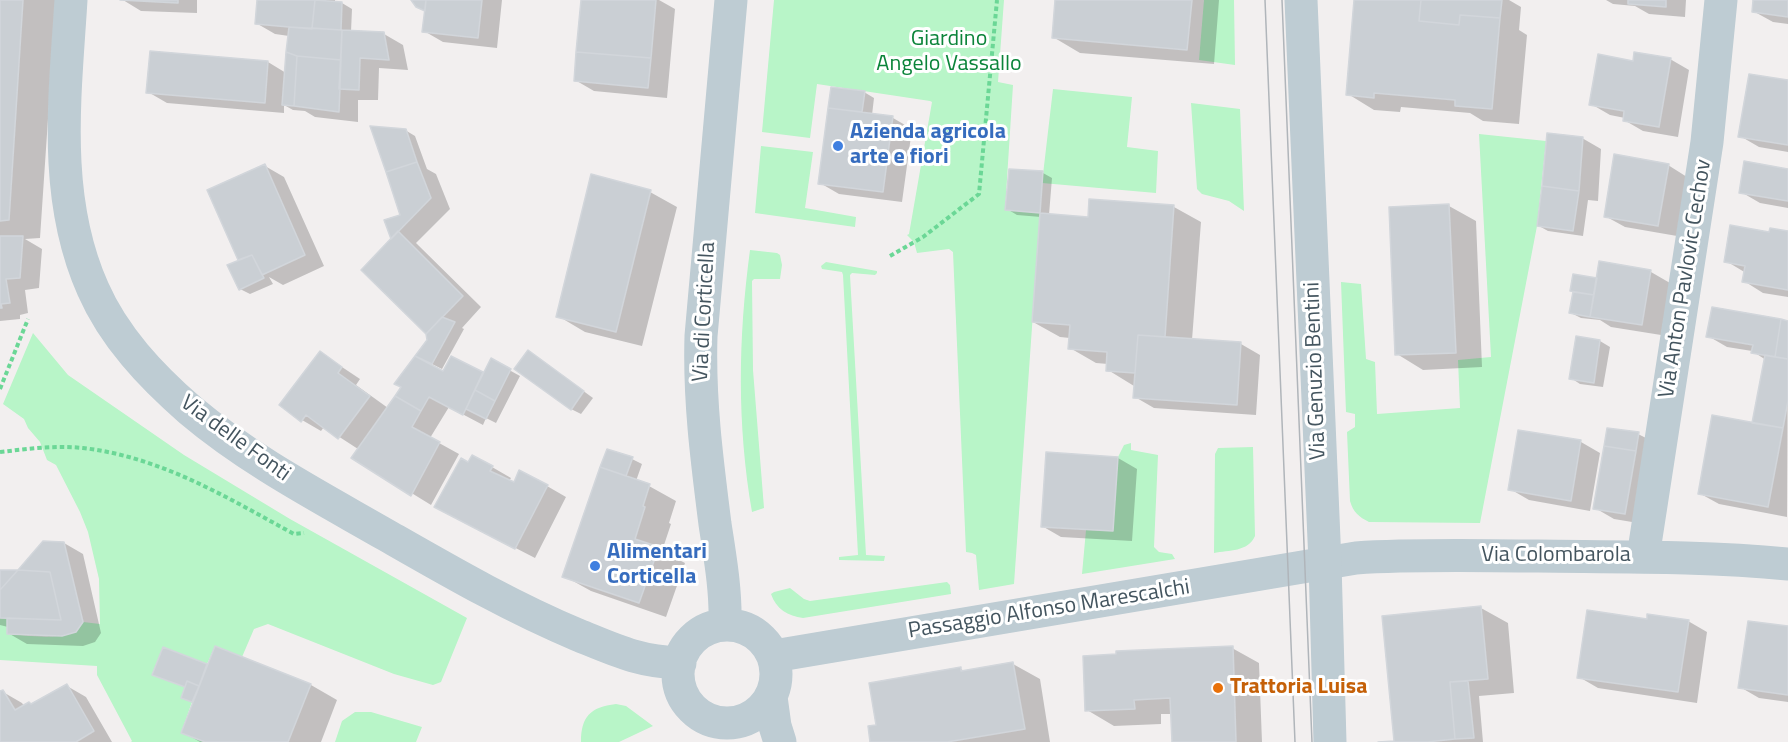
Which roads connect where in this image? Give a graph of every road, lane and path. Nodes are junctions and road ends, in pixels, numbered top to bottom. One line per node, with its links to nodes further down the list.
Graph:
1 (71, 0): 16 (street, Via delle Fonti)
2 (731, 0): 14 (street, Via di Corticella)
3 (997, 0): 6 (path)
4 (1301, 0): 12 (street, Via Genuzio Bentini)
5 (1721, 0): 11 (street, Via Anton Pavlovic Cechov)
6 (890, 256)
7 (28, 319): 8 (path)
8 (0, 390)
9 (0, 452): 10 (path)
10 (307, 533)
11 (1643, 556): 12 (street, Via Colombarola); 13 (street, Via Colombarola)
12 (1325, 562): 15 (street, Passaggio Alfonso Marescalchi); 20 (street, Via Genuzio Bentini)
13 (1788, 564)
14 (725, 624): 15 (street); 16 (street)
15 (774, 656): 17 (street)
16 (680, 663): 18 (street)
17 (771, 697): 18 (street); 19 (street)
18 (723, 732)
19 (780, 742)
20 (1330, 742)

